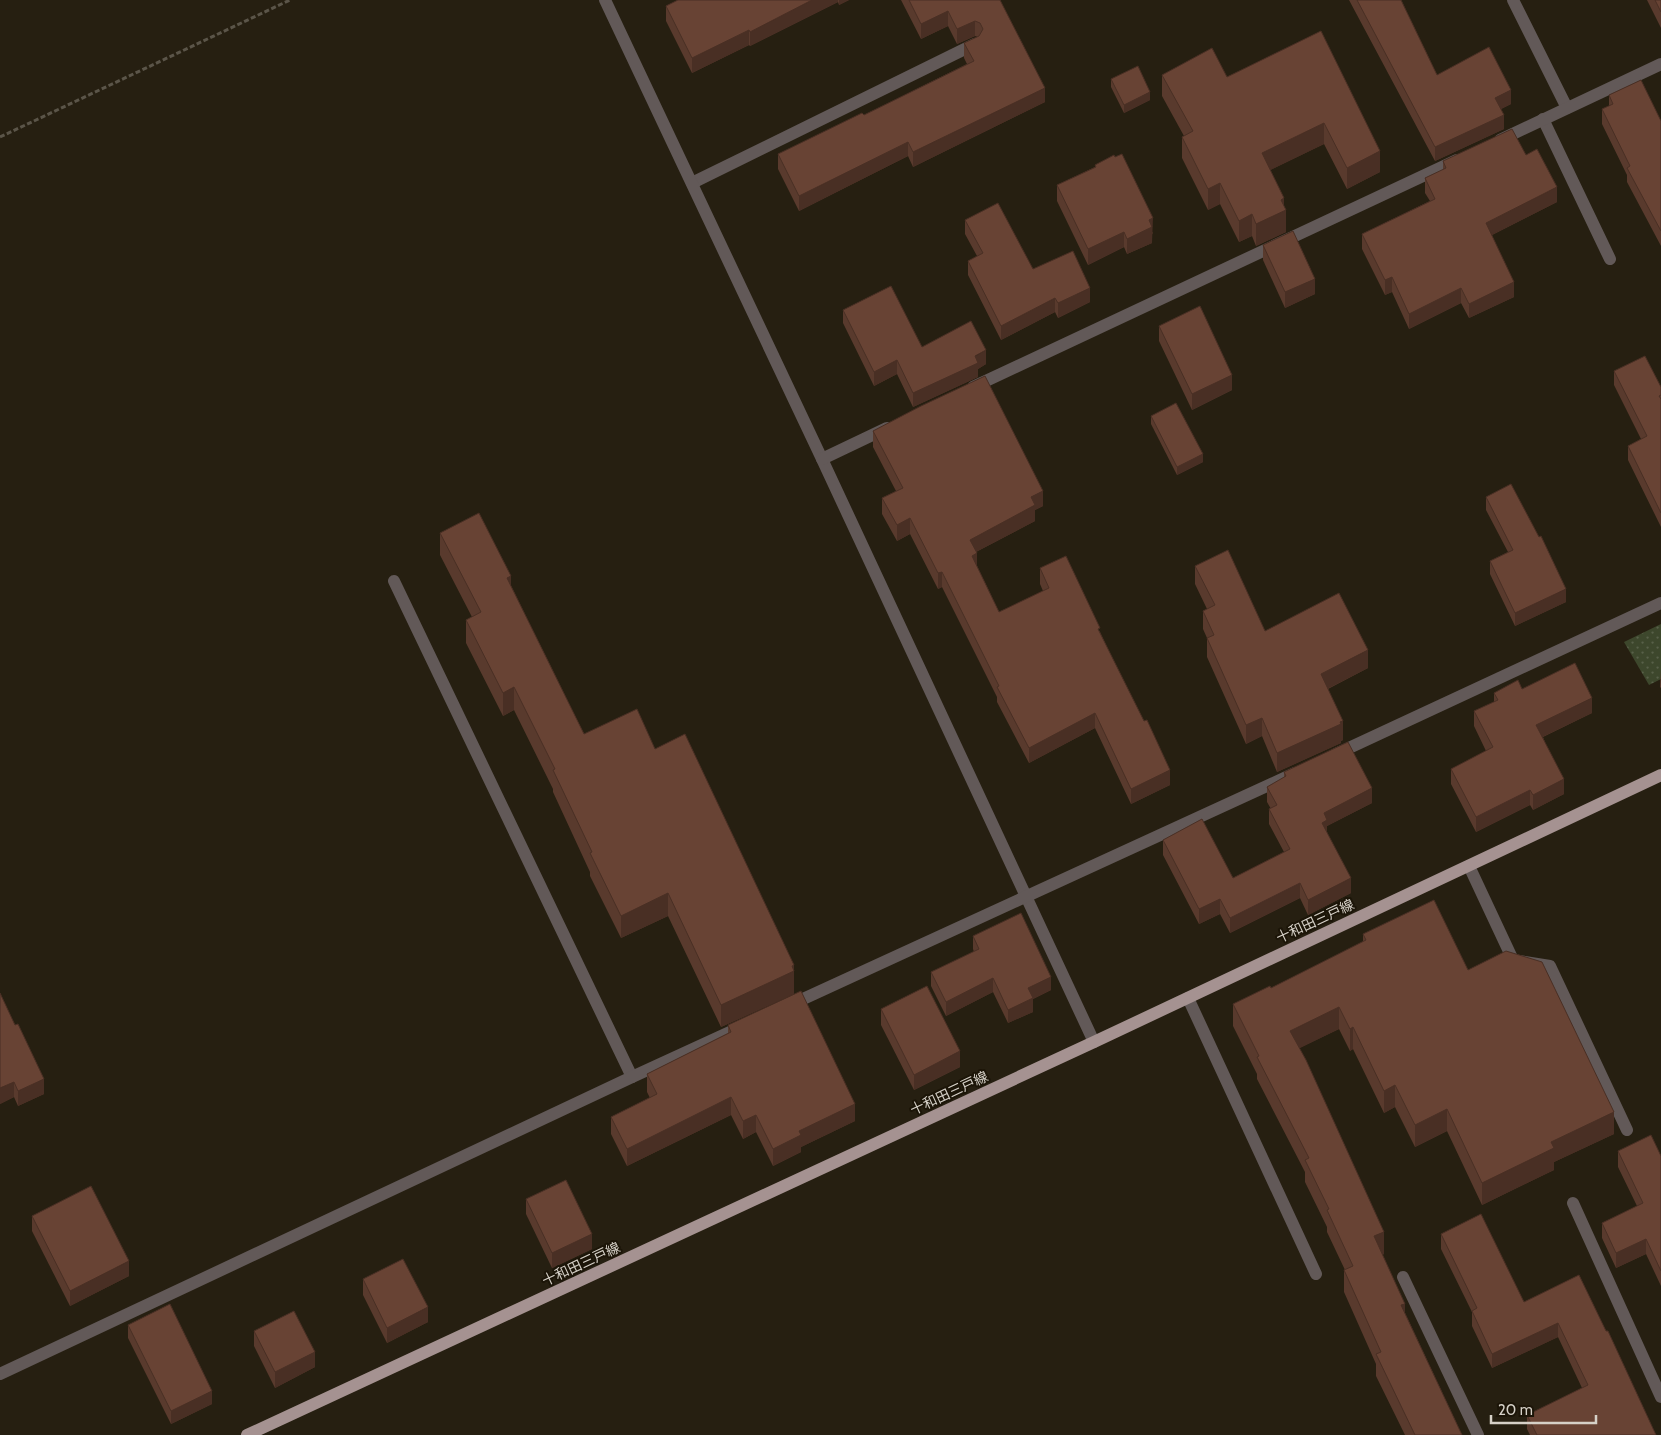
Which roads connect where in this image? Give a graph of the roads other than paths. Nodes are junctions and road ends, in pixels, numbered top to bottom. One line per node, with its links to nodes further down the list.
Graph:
1 (1513, 0): 5 (street)
2 (609, 2): 9 (street)
3 (975, 44): 9 (street)
4 (1661, 64): 5 (street)
5 (1567, 108): 6 (street)
6 (1543, 119): 7 (street); 10 (street)
7 (1489, 145)
8 (1471, 153): 11 (street)
9 (692, 183): 13 (street)
10 (1610, 259)
11 (966, 391)
12 (894, 425): 13 (street)
13 (822, 459): 20 (street)
14 (394, 581): 25 (street)
15 (1661, 603): 16 (street)
16 (1326, 758)
17 (1308, 767): 20 (street)
18 (1661, 775): 19 (main road, 十和田三戸線)
19 (1469, 866): 21 (main road, 十和田三戸線); 26 (street)
20 (1027, 897): 22 (street); 24 (street)
21 (1188, 998): 24 (main road, 十和田三戸線); 28 (street)
22 (776, 1012)
23 (758, 1020): 25 (street)
24 (1094, 1042): 32 (main road, 十和田三戸線)
25 (632, 1077): 30 (street)
26 (1627, 1130)
27 (1573, 1203): 31 (street)
28 (1316, 1274)
29 (1403, 1277): 33 (street)
30 (0, 1374)
31 (1661, 1397)
32 (247, 1435)
33 (1478, 1435)

